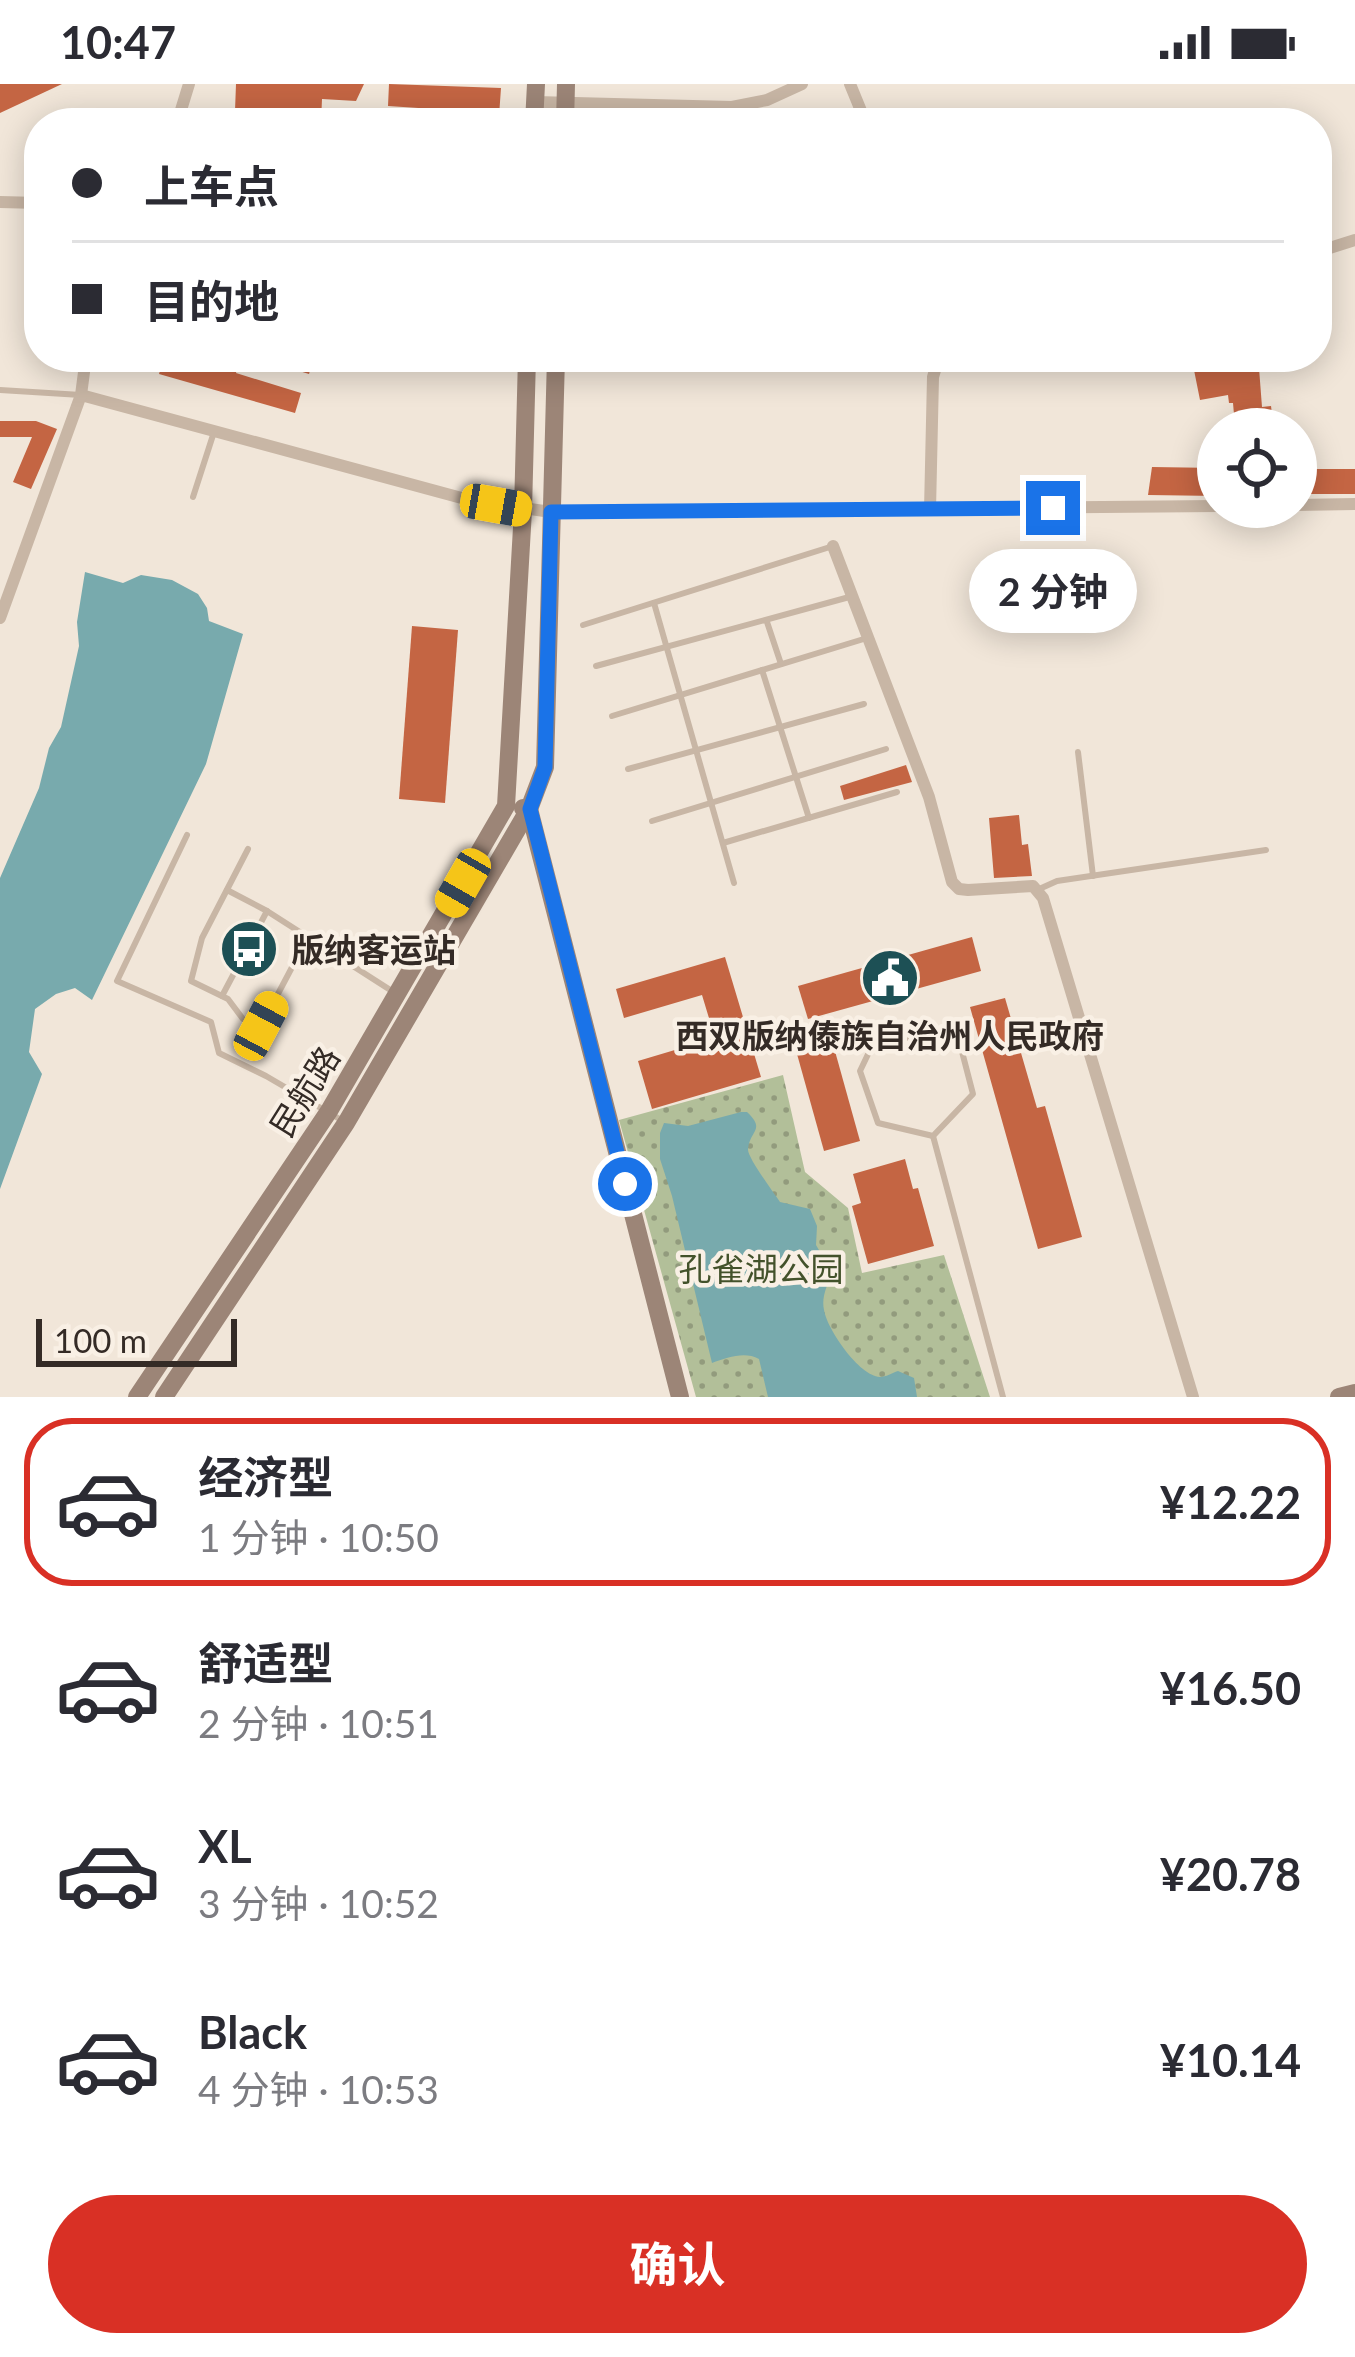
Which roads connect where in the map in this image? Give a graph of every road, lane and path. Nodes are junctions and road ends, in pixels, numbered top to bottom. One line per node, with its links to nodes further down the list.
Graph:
1 (802, 84): 3 (street)
2 (535, 93): 3 (street)
3 (565, 103)
4 (84, 372): 9 (street)
5 (527, 372): 15 (main road)
6 (556, 372): 17 (main road)
7 (934, 372): 16 (street)
8 (0, 390): 9 (lane)
9 (81, 395): 10 (street); 21 (street)
10 (214, 430): 11 (lane); 15 (street)
11 (193, 497)
12 (1317, 505): 13 (street)
13 (1355, 505)
14 (1197, 506): 16 (street)
15 (523, 510): 17 (street); 40 (main road)
16 (930, 510): 17 (street)
17 (551, 512): 41 (main road)
18 (833, 546): 19 (street); 20 (lane)
19 (853, 596): 22 (lane); 24 (street)
20 (654, 603): 23 (lane); 25 (lane)
21 (0, 619)
22 (766, 620): 25 (lane); 26 (lane)
23 (583, 625)
24 (868, 637): 26 (lane); 51 (street)
25 (667, 649): 27 (lane); 29 (lane)
26 (781, 664): 28 (lane)
27 (596, 666)
28 (762, 670): 29 (lane); 32 (lane)
29 (680, 695): 31 (lane); 34 (lane)
30 (864, 704): 32 (lane)
31 (612, 716)
32 (779, 727): 34 (lane); 37 (lane)
33 (886, 749): 37 (lane)
34 (696, 750): 36 (lane); 39 (lane)
35 (1078, 752): 48 (lane)
36 (628, 769)
37 (796, 777): 39 (lane); 42 (lane)
38 (897, 792): 42 (lane)
39 (711, 802): 43 (lane); 45 (lane)
40 (506, 806): 41 (main road); 54 (main road, 民航路)
41 (530, 809): 57 (main road, 民航路); 62 (main road)
42 (809, 818): 45 (lane)
43 (652, 821)
44 (187, 835): 56 (lane)
45 (723, 844): 49 (lane)
46 (248, 849): 50 (lane)
47 (1266, 850): 48 (lane)
48 (1093, 876): 51 (lane)
49 (734, 883)
50 (227, 890): 52 (lane); 55 (lane)
51 (1037, 890): 64 (street)
52 (267, 911): 53 (lane); 55 (lane)
53 (308, 937): 54 (lane); 55 (lane)
54 (398, 994): 56 (main road, 民航路)
55 (222, 996)
56 (329, 1111): 57 (lane); 60 (main road, 民航路)
57 (346, 1124): 61 (main road, 民航路)
58 (933, 1136): 58 (lane); 63 (lane)
59 (1355, 1393): 65 (main road)
60 (137, 1397)
61 (164, 1397)
62 (680, 1397)
63 (1004, 1397)
64 (1193, 1397)
65 (1339, 1397)

